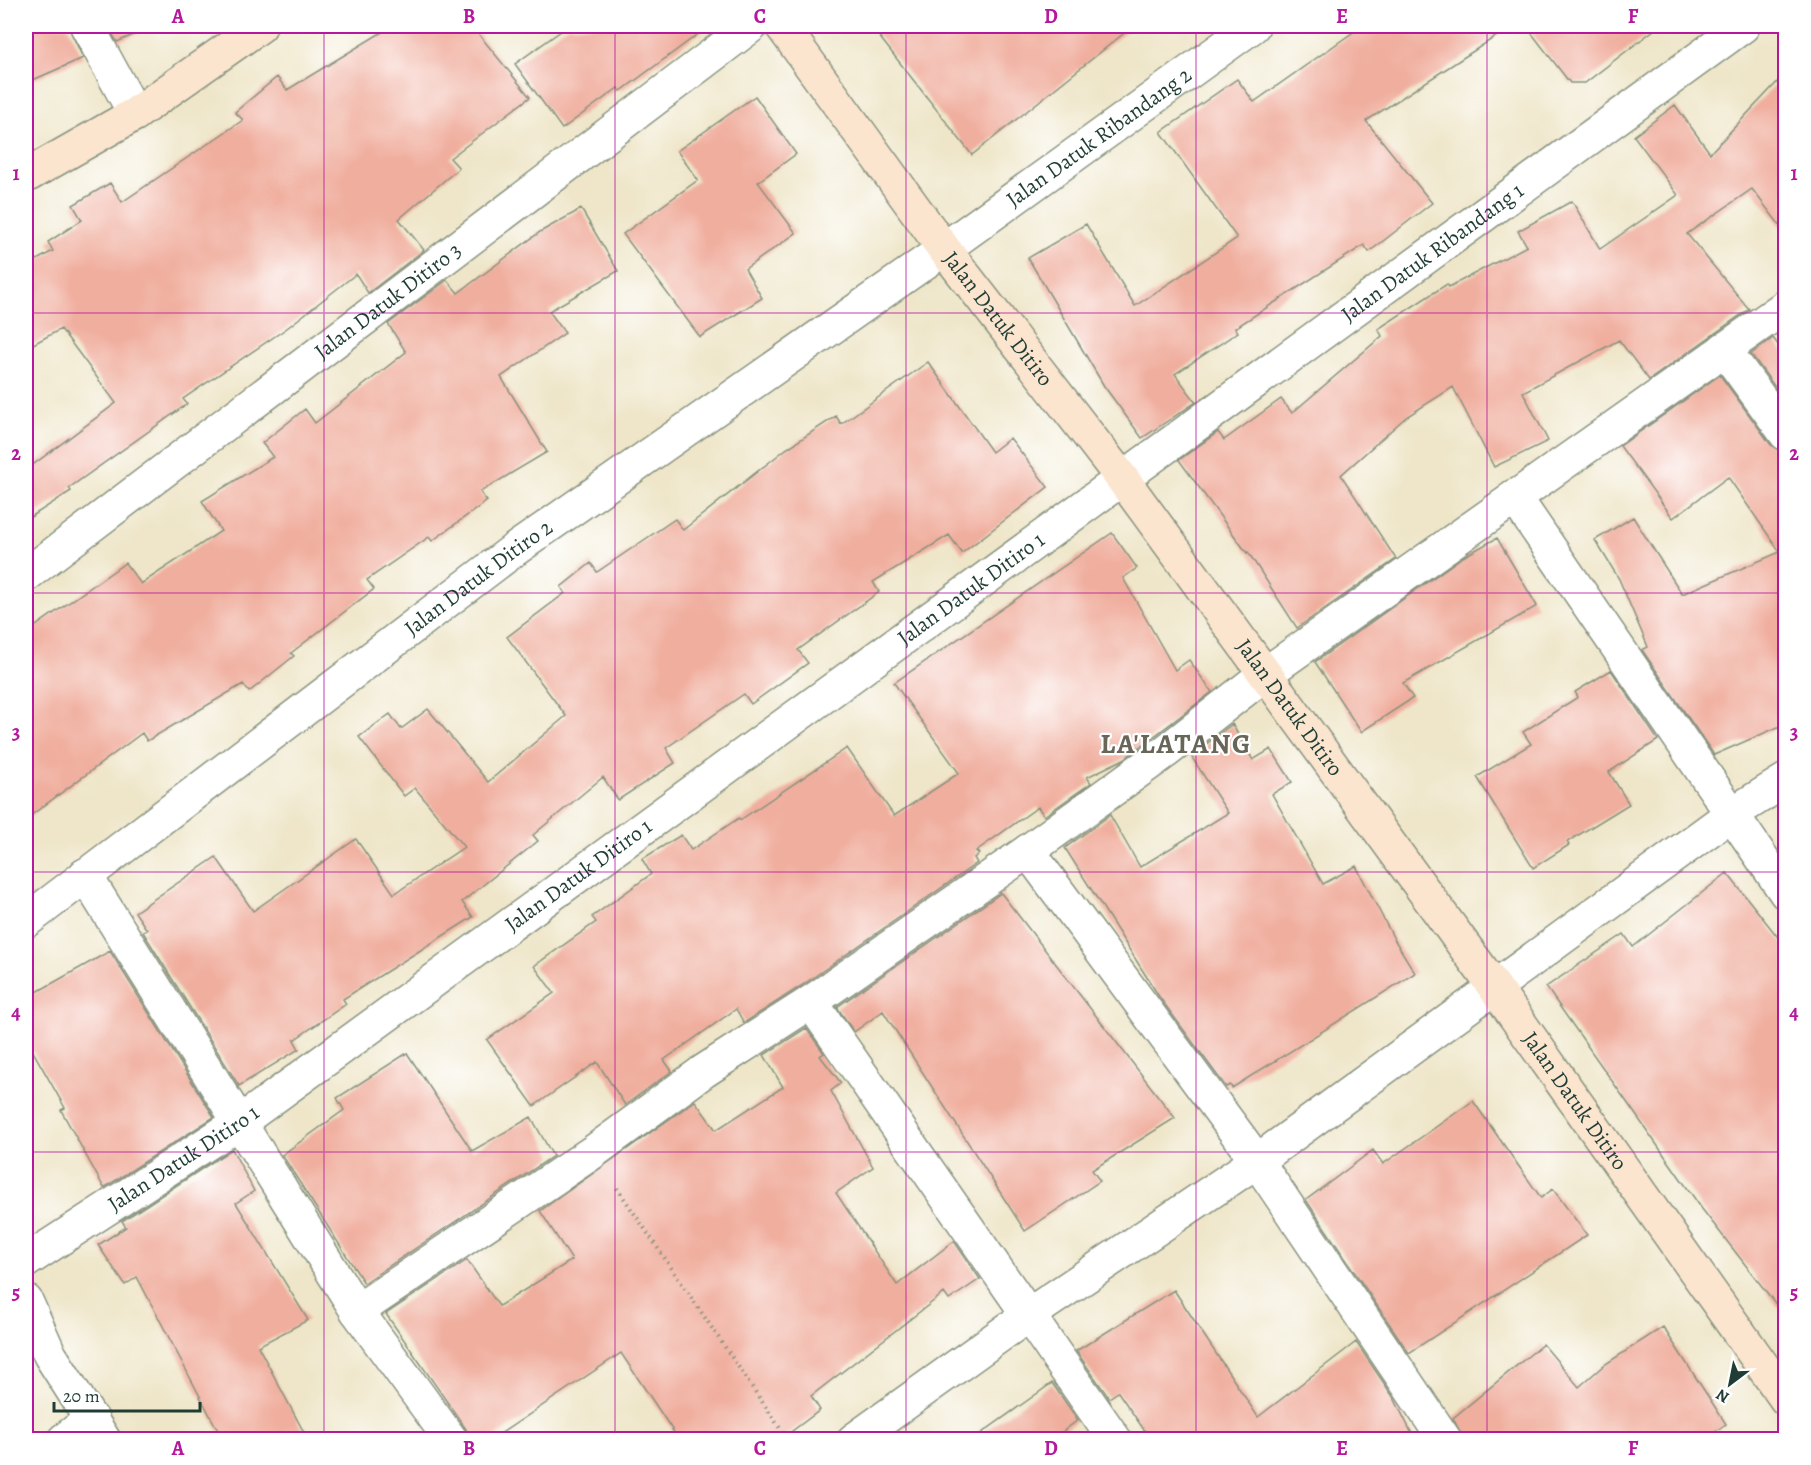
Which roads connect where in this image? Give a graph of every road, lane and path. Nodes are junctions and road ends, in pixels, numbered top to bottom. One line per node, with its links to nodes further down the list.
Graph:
1 (87, 26): 7 (street)
2 (260, 26): 7 (street)
3 (751, 26): 15 (street, Jalan Datuk Ditiro 3)
4 (782, 26): 9 (street, Jalan Datuk Ditiro)
5 (1253, 26): 9 (street, Jalan Datuk Ribandang 2)
6 (1743, 26): 13 (street, Jalan Datuk Ribandang 1)
7 (135, 114): 8 (street)
8 (26, 176)
9 (944, 249): 13 (street, Jalan Datuk Ditiro); 20 (street, Jalan Datuk Ditiro 2)
10 (1785, 306): 11 (street)
11 (1724, 349): 12 (street); 14 (street)
12 (1785, 434)
13 (1121, 477): 16 (street, Jalan Datuk Ditiro); 25 (street, Jalan Datuk Ditiro 1)
14 (1514, 496): 16 (street); 18 (street)
15 (26, 575)
16 (1265, 674): 19 (street); 23 (street, Jalan Datuk Ditiro)
17 (1785, 780): 18 (street)
18 (1730, 815): 21 (street); 23 (street)
19 (1028, 851): 24 (street); 27 (street)
20 (85, 875): 22 (street, Jalan Datuk Ditiro 2); 25 (street)
21 (1785, 893)
22 (26, 921)
23 (1495, 988): 27 (street); 32 (street, Jalan Datuk Ditiro)
24 (812, 1002): 26 (street); 31 (street)
25 (240, 1122): 28 (street, Jalan Datuk Ditiro 1); 30 (street)
26 (593, 1152): 30 (street); 36 (path)
27 (1257, 1161): 31 (street); 39 (street)
28 (26, 1261)
29 (26, 1301): 33 (street)
30 (357, 1311): 35 (street)
31 (1027, 1316): 37 (street); 38 (street)
32 (1785, 1398)
33 (98, 1429): 34 (street)
34 (64, 1440)
35 (452, 1440)
36 (788, 1440)
37 (854, 1440)
38 (1115, 1440)
39 (1445, 1440)

